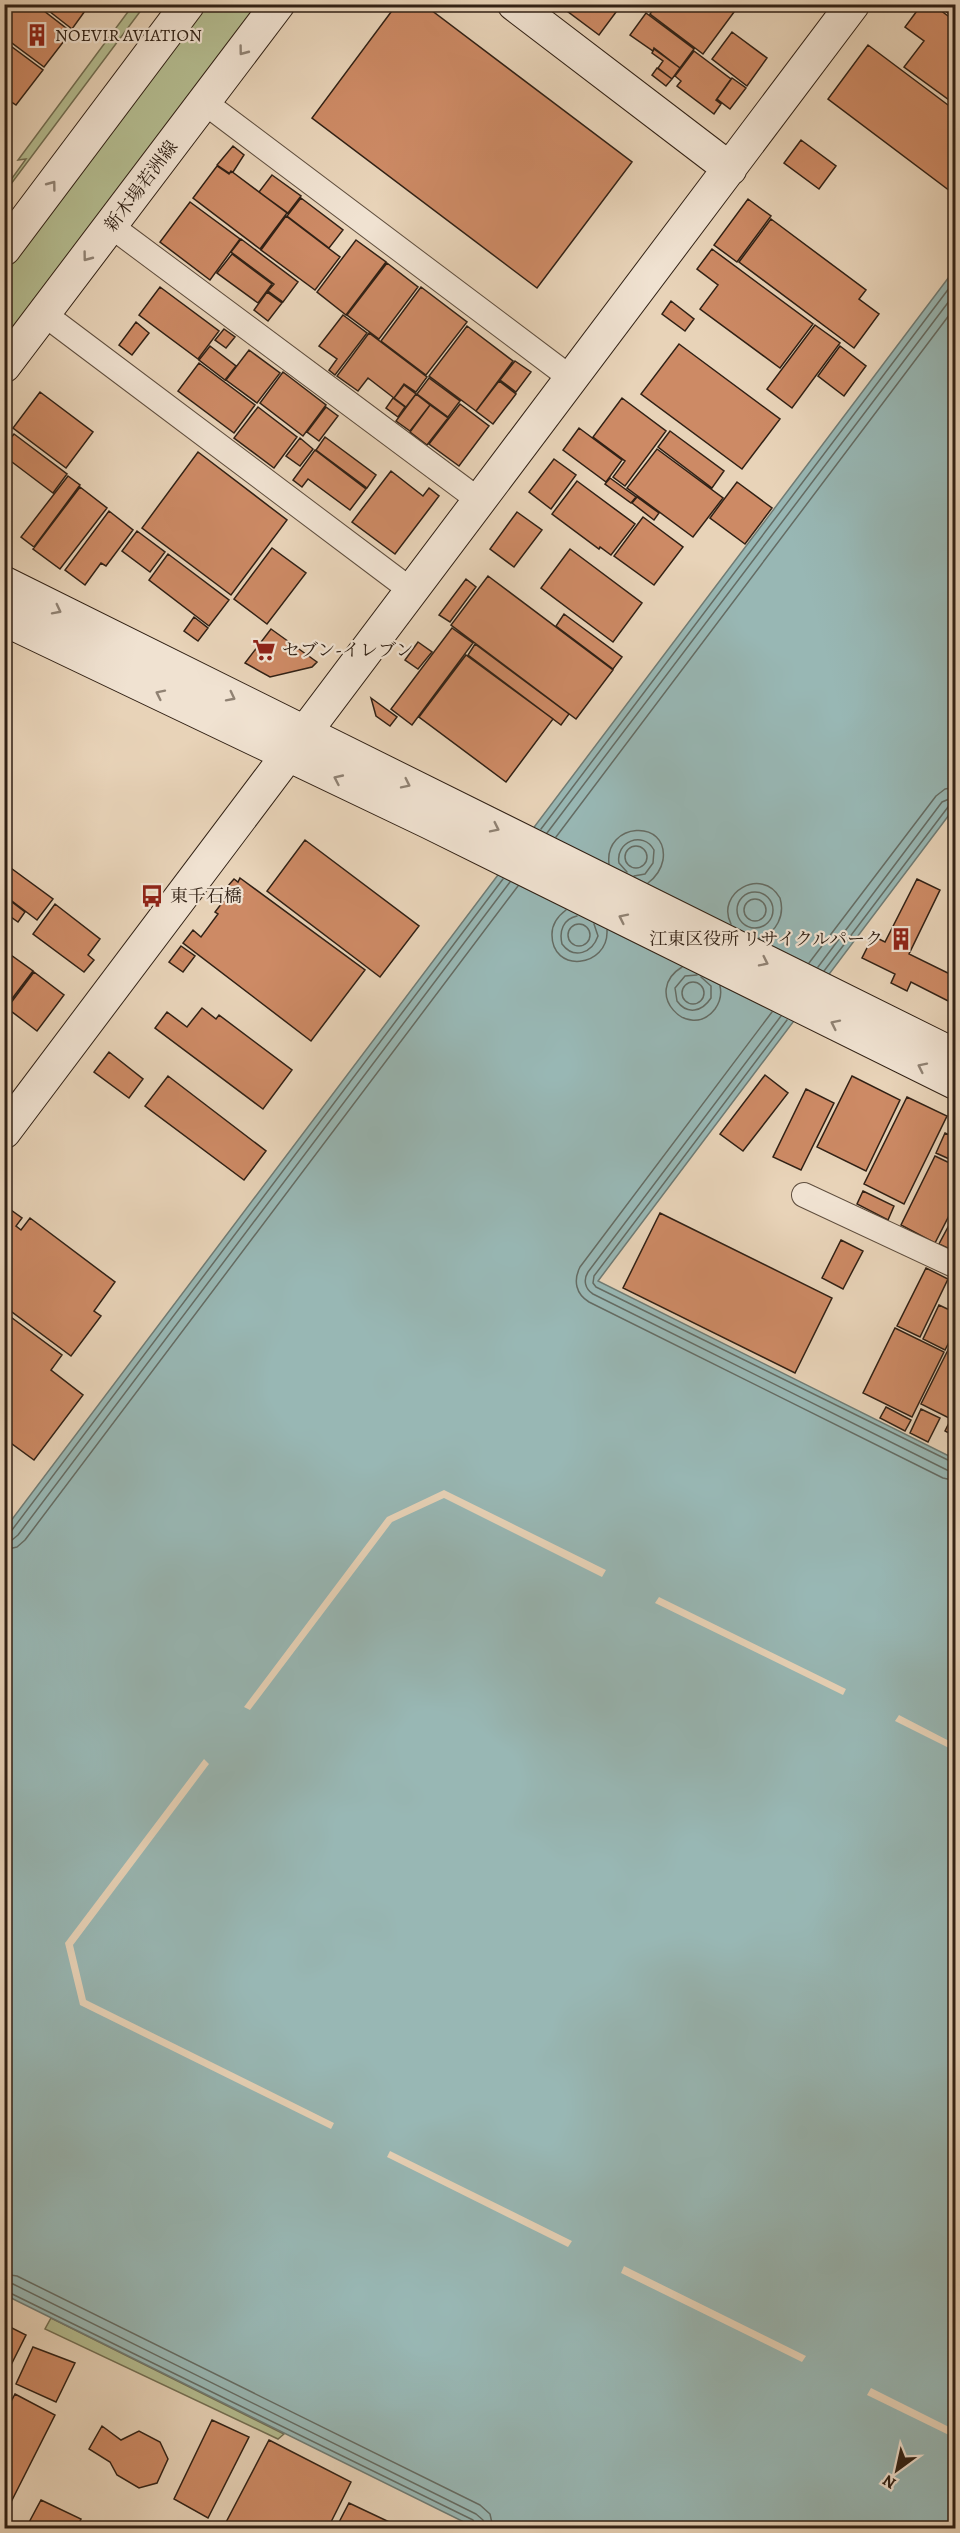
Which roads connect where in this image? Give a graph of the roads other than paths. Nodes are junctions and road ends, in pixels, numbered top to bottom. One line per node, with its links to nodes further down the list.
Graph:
1 (188, 4): 7 (street, one-way to 1)
2 (278, 4): 5 (street, 新木場若洲線, one-way to 5)
3 (514, 4): 6 (street)
4 (853, 4): 6 (street)
5 (204, 102): 8 (street, 新木場若洲線); 12 (street)
6 (730, 169): 12 (street)
7 (15, 213): 9 (street)
8 (111, 226): 10 (street, 新木場若洲線, one-way to 10); 13 (street)
9 (4, 249)
10 (44, 314): 11 (street, 新木場若洲線); 15 (street)
11 (4, 366)
12 (572, 379): 13 (street)
13 (480, 501): 15 (street)
14 (4, 583): 17 (street, one-way to 17)
15 (412, 591): 17 (street)
16 (4, 619): 17 (street, one-way to 16)
17 (297, 745): 18 (street); 21 (street)
18 (895, 1040): 19 (street); 20 (street, one-way to 18)
19 (956, 1056)
20 (956, 1083)
21 (4, 1132)
22 (804, 1195): 23 (street)
23 (956, 1266)

